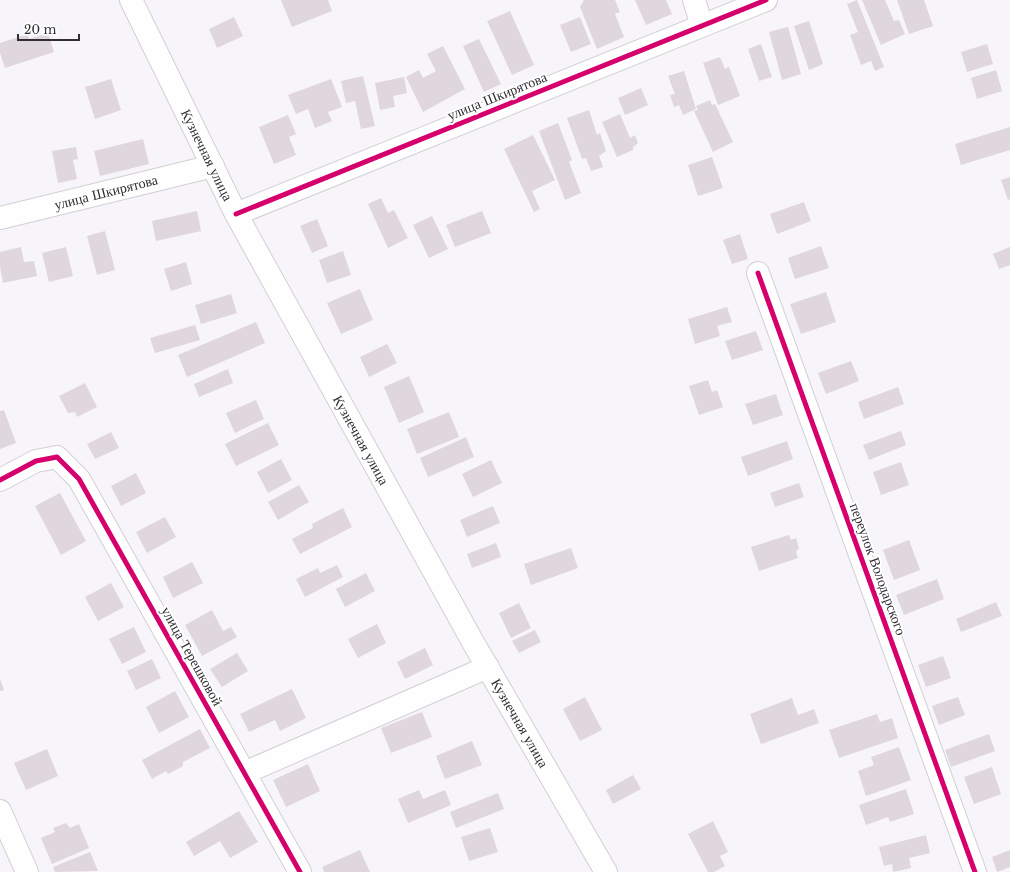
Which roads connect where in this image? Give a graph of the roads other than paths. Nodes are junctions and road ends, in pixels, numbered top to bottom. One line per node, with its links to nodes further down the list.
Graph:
1 (131, 0): 5 (street, Кузнечная улица)
2 (694, 0): 4 (street)
3 (766, 0): 4 (street, улица Шкирятова)
4 (702, 26): 6 (street, улица Шкирятова)
5 (213, 166): 6 (street, Кузнечная улица); 7 (street, улица Шкирятова)
6 (236, 214): 10 (street, Кузнечная улица)
7 (0, 218)
8 (758, 273): 16 (street, переулок Володарского)
9 (0, 480): 11 (street, улица Терешковой)
10 (488, 667): 11 (street); 15 (street, Кузнечная улица)
11 (244, 773): 14 (street, улица Терешковой)
12 (0, 811): 13 (street)
13 (27, 872)
14 (300, 872)
15 (606, 872)
16 (975, 872)

